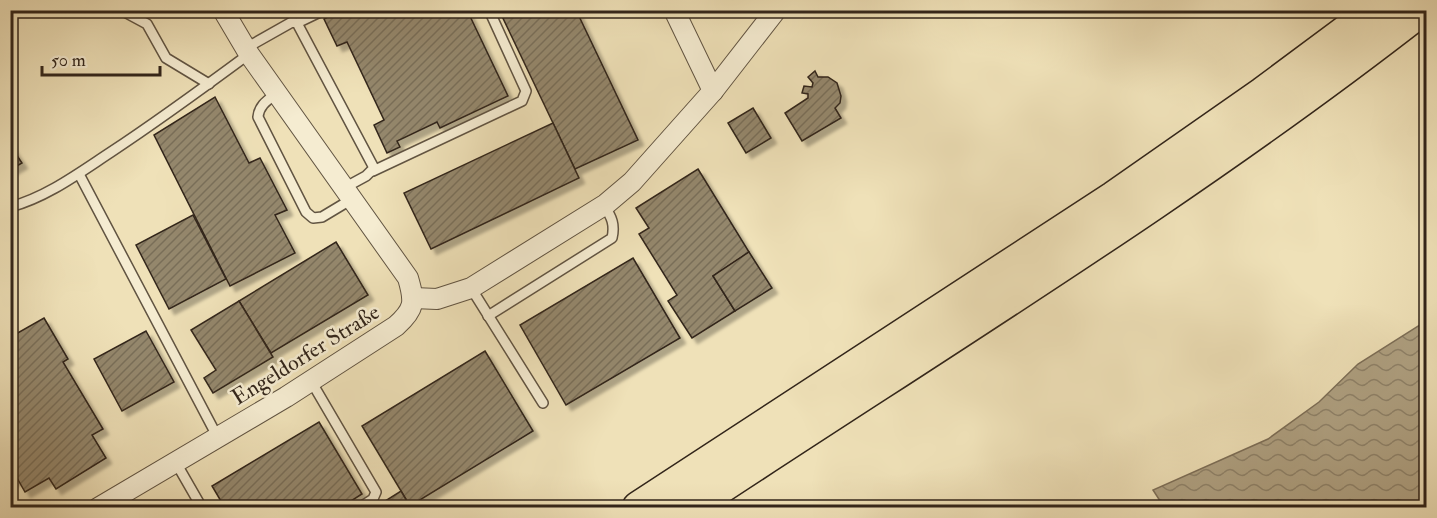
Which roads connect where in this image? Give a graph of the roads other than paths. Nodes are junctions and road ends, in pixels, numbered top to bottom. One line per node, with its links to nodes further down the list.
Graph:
1 (121, 10): 11 (lane)
2 (223, 10): 10 (street)
3 (324, 10): 9 (lane)
4 (489, 10): 14 (lane)
5 (674, 10): 12 (street)
6 (776, 10): 12 (street)
7 (1376, 10): 29 (highway)
8 (1420, 10): 30 (highway)
9 (297, 24): 10 (lane); 14 (lane)
10 (248, 51): 11 (lane); 13 (street)
11 (209, 84): 15 (lane)
12 (712, 91): 17 (street)
13 (278, 93): 16 (street); 16 (lane)
14 (373, 171): 16 (lane)
15 (79, 174): 18 (lane); 24 (lane)
16 (348, 193): 20 (street)
17 (604, 206): 19 (street); 21 (lane)
18 (10, 207)
19 (471, 288): 20 (street); 21 (lane)
20 (414, 298): 22 (street, Engeldorfer Straße)
21 (488, 316): 23 (lane)
22 (311, 381): 24 (street, Engeldorfer Straße); 28 (lane)
23 (543, 403)
24 (218, 436): 25 (street, Engeldorfer Straße)
25 (176, 461): 26 (street, Engeldorfer Straße); 27 (lane)
26 (98, 507)
27 (202, 507)
28 (359, 507)
29 (639, 507)
30 (688, 507)

